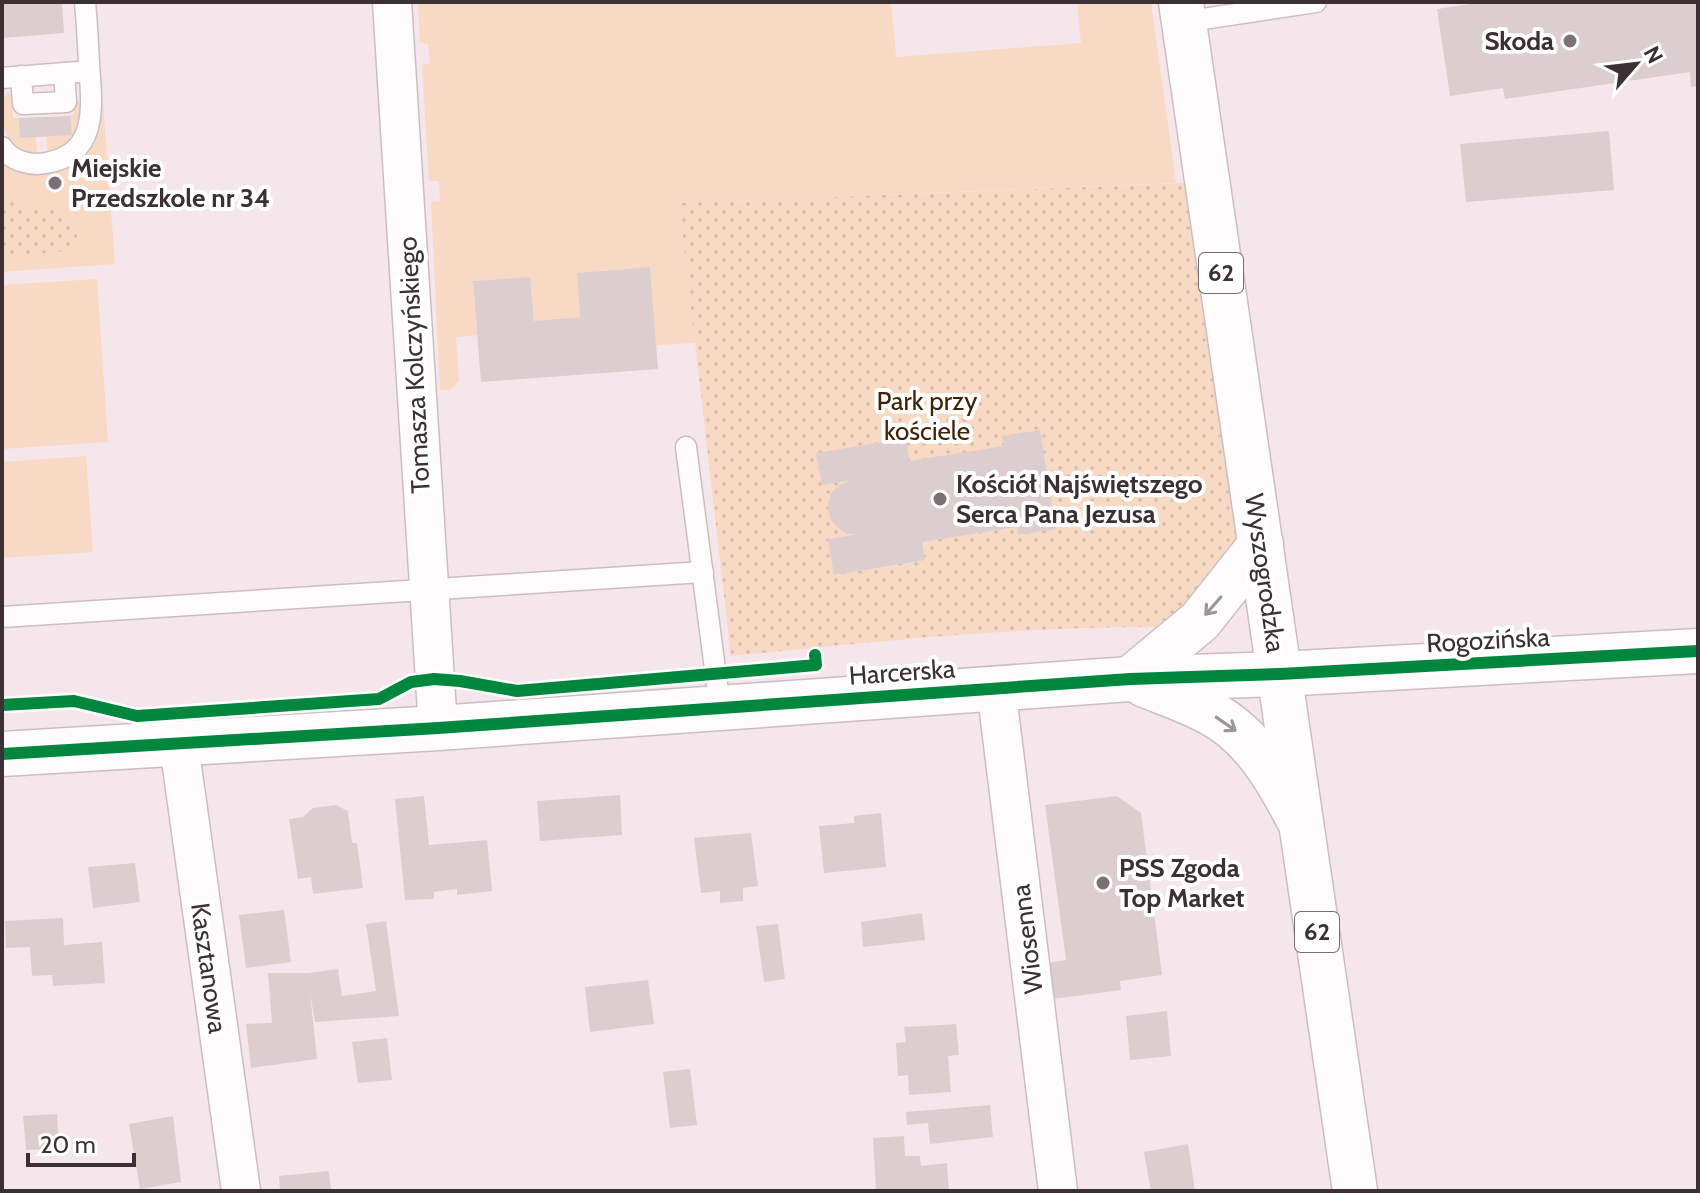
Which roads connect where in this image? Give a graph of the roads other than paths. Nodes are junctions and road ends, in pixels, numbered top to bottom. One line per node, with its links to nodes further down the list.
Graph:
1 (85, 2): 5 (lane)
2 (392, 2): 12 (street, Tomasza Kolczyńskiego)
3 (1316, 2): 4 (lane)
4 (1182, 12): 10 (street, Wyszogrodzka / 62)
5 (90, 71): 6 (lane); 8 (lane)
6 (64, 73): 7 (lane); 7 (lane)
7 (12, 77)
8 (2, 147)
9 (686, 447): 11 (lane)
10 (1261, 544): 15 (street, Wyszogrodzka / 62); 16 (street, one-way to 16)
11 (703, 572): 12 (lane); 18 (lane)
12 (428, 590): 13 (lane); 19 (street, Tomasza Kolczyńskiego)
13 (2, 617)
14 (1698, 651): 15 (street, Rogozińska)
15 (1280, 674): 16 (street, Harcerska); 22 (street, Wyszogrodzka / 62)
16 (1130, 679): 17 (street, Harcerska); 22 (street, one-way to 22)
17 (996, 687): 18 (street, Harcerska); 24 (street, Wiosenna)
18 (720, 707): 19 (street, Harcerska)
19 (438, 728): 20 (street, Harcerska)
20 (179, 745): 21 (street, Harcerska); 23 (street, Kasztanowa)
21 (2, 754)
22 (1301, 824): 25 (street, Wyszogrodzka / 62)
23 (241, 1191)
24 (1058, 1191)
25 (1355, 1191)

